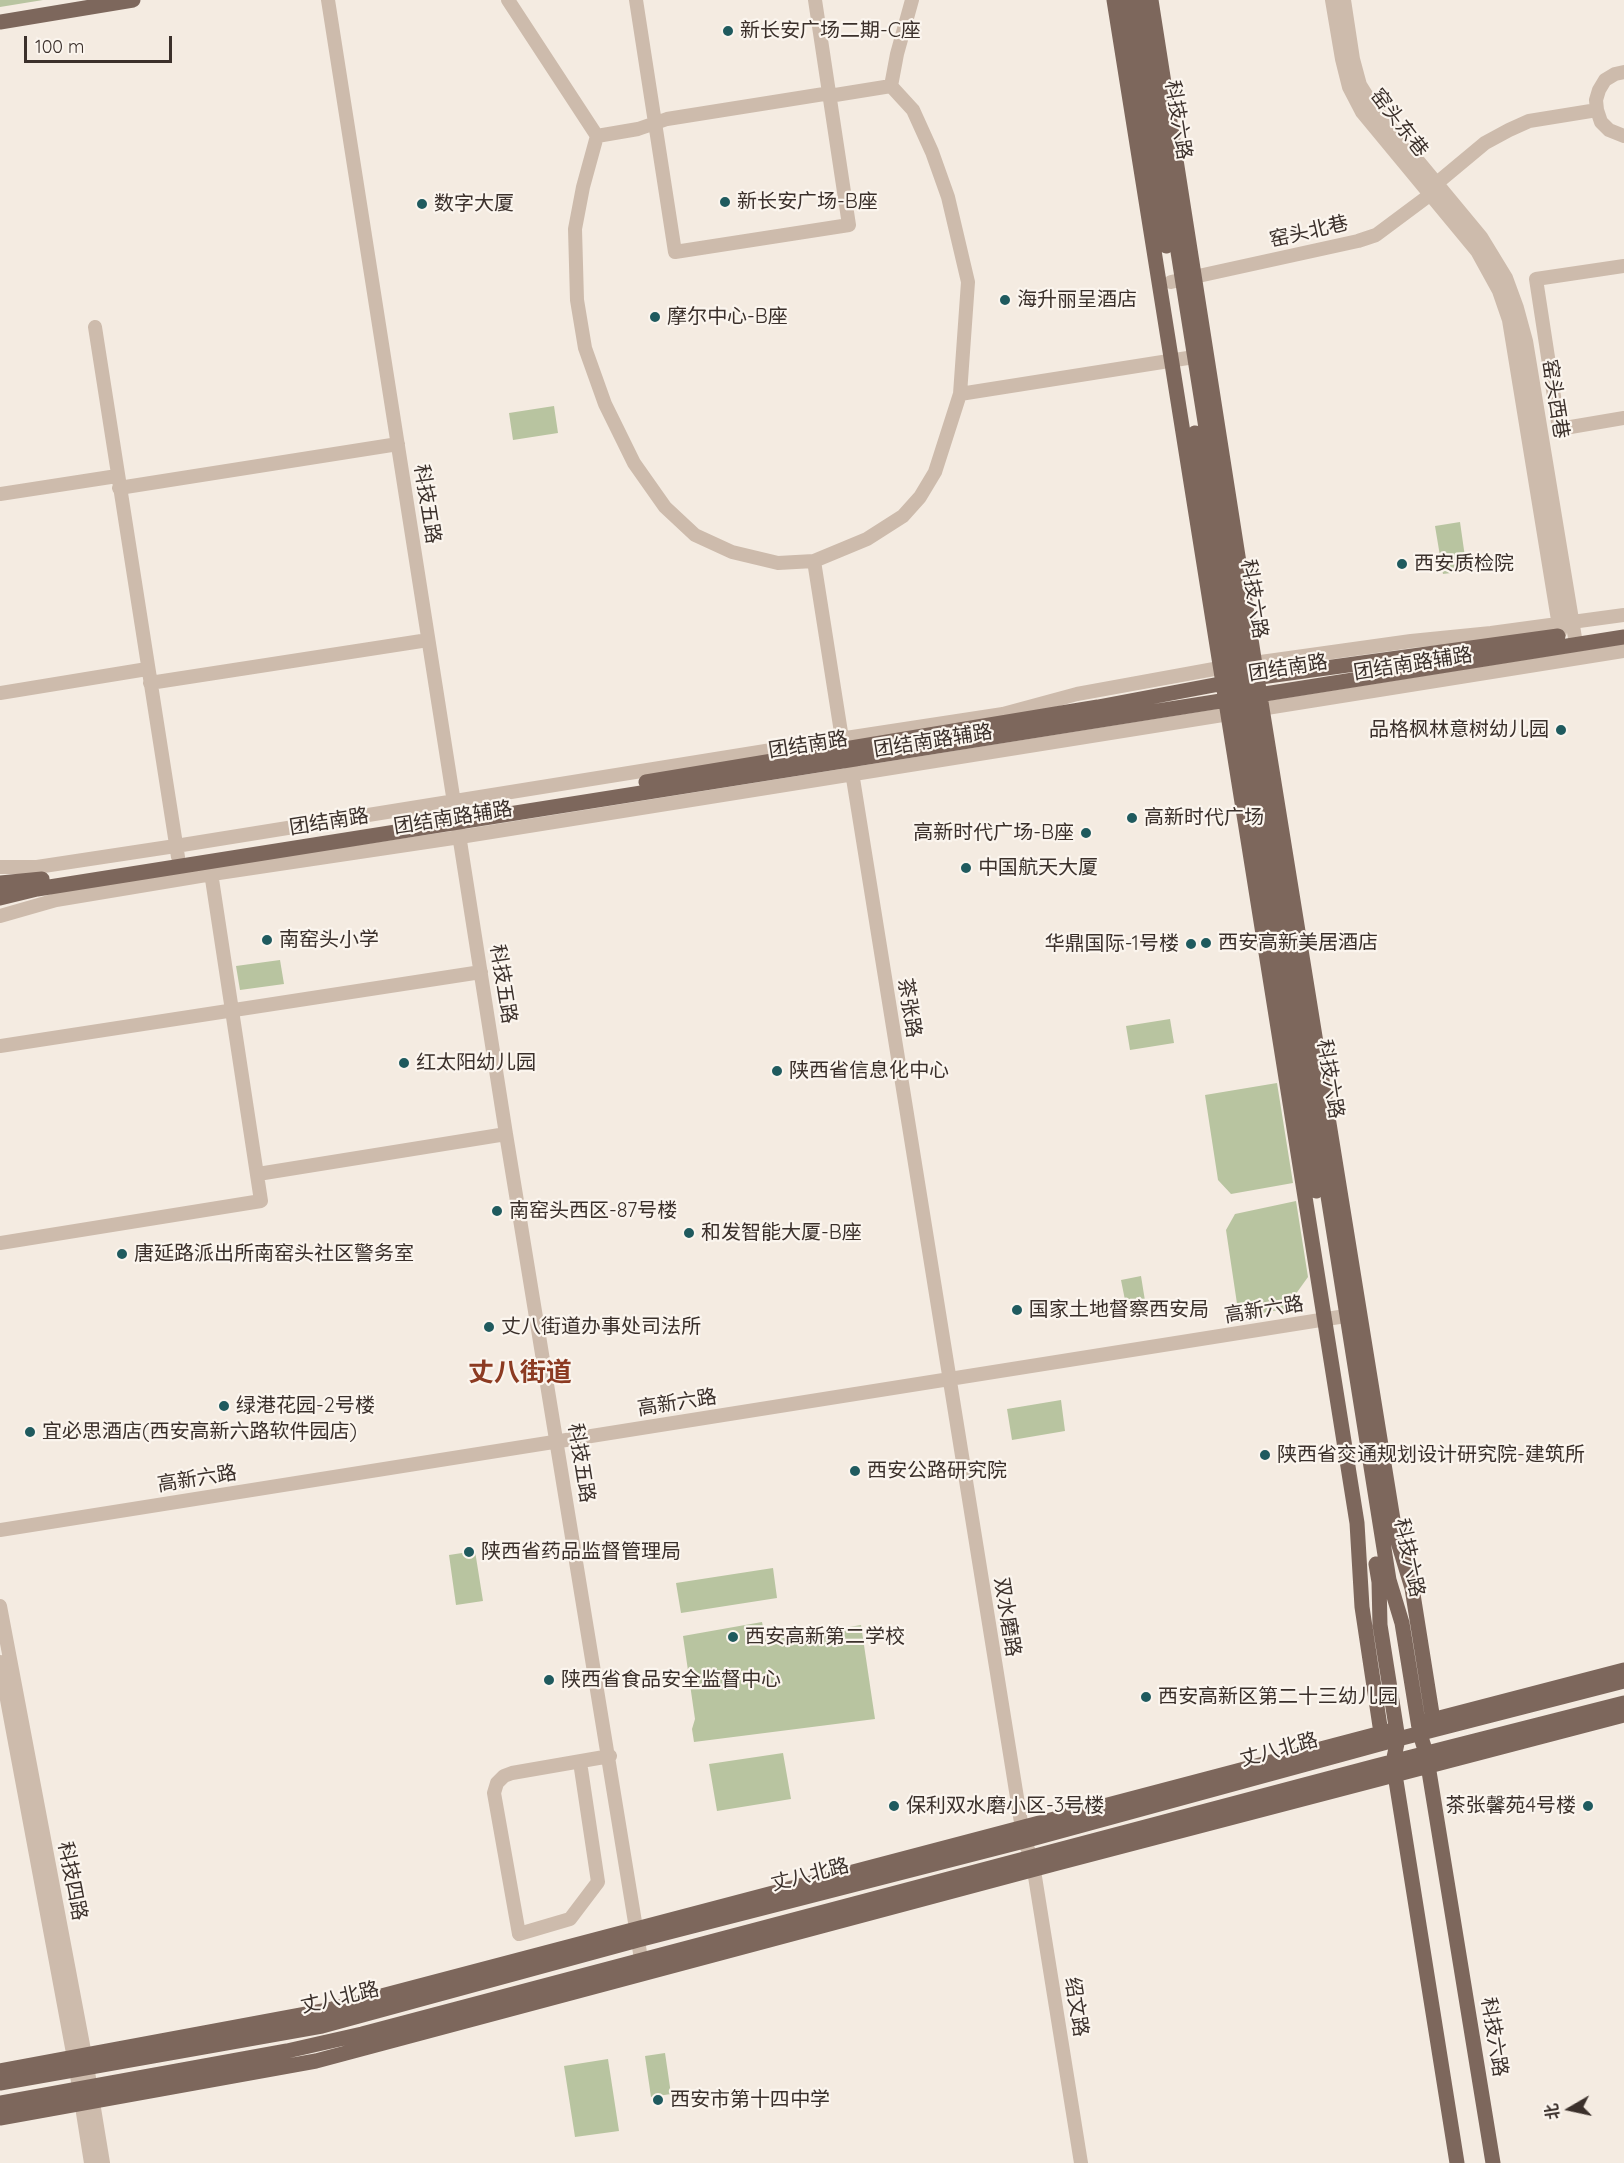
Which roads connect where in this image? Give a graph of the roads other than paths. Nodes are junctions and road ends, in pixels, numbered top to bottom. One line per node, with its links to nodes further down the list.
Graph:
1 (133, 0): 13 (main road)
2 (328, 0): 28 (street, 科技五路)
3 (507, 0): 19 (street)
4 (636, 0): 18 (street)
5 (814, 0): 16 (street)
6 (912, 0): 15 (street)
7 (1114, 0): 25 (main road)
8 (1127, 0): 23 (main road, 科技六路)
9 (1138, 0): 23 (main road, 科技六路)
10 (1151, 0): 23 (main road)
11 (1332, 0): 21 (street, 窑头东巷)
12 (1344, 0): 21 (street, 窑头东巷)
13 (0, 22)
14 (1624, 72): 17 (street)
15 (891, 86): 16 (street); 26 (street)
16 (829, 96): 18 (street); 18 (street)
17 (1596, 110): 20 (street); 21 (street, 窑头北巷)
18 (655, 122): 19 (street)
19 (597, 136): 31 (street)
20 (1624, 136)
21 (1434, 188): 23 (street, 窑头北巷); 34 (street, 窑头西巷)
22 (1624, 266): 27 (street)
23 (1182, 280): 25 (main road, 科技六路); 38 (main road)
24 (95, 327): 29 (street)
25 (1183, 359): 26 (street); 38 (main road, 科技六路); 38 (main road)
26 (960, 394): 31 (street)
27 (1624, 418)
28 (398, 444): 29 (street); 36 (street, 科技五路)
29 (118, 482): 30 (street); 39 (street)
30 (0, 494)
31 (814, 561): 42 (street, 茶张路)
32 (1624, 615): 34 (street)
33 (1624, 626): 34 (main road, 团结南路)
34 (1567, 634): 35 (main road, 团结南路); 38 (main road, 团结南路); 41 (main road, 团结南路)
35 (1624, 637)
36 (428, 640): 39 (street); 43 (street, 科技五路)
37 (1624, 651): 41 (street, 团结南路辅路)
38 (1239, 673): 41 (main road, 科技六路); 41 (main road); 42 (main road, 团结南路)
39 (148, 676): 40 (street); 44 (street)
40 (0, 693)
41 (1244, 704): 42 (main road, 团结南路); 56 (main road, 科技六路); 56 (main road)
42 (847, 755): 43 (main road, 团结南路); 43 (street, 团结南路辅路); 57 (street, 茶张路)
43 (458, 819): 44 (main road, 团结南路); 46 (main road, 团结南路); 50 (street, 科技五路)
44 (177, 851): 45 (street); 47 (main road, 团结南路)
45 (0, 867)
46 (211, 868): 48 (main road, 团结南路); 49 (street); 51 (street)
47 (0, 884)
48 (0, 898)
49 (0, 916)
50 (481, 972): 51 (street); 53 (street, 科技五路)
51 (232, 1010): 52 (street); 54 (street)
52 (0, 1046)
53 (506, 1134): 54 (street); 58 (street, 科技五路)
54 (258, 1174): 55 (street)
55 (0, 1243)
56 (1342, 1317): 57 (street, 高新六路); 66 (main road, 科技六路); 67 (main road); 68 (main road, 科技六路)
57 (949, 1380): 58 (street, 高新六路); 73 (street, 双水磨路)
58 (558, 1442): 59 (street, 高新六路); 69 (street, 科技五路)
59 (0, 1530)
60 (0, 1606): 77 (street, 科技四路)
61 (0, 1662): 77 (street, 科技四路)
62 (1624, 1670): 66 (main road)
63 (1624, 1681): 66 (main road, 丈八北路)
64 (1624, 1703): 70 (main road)
65 (1624, 1715): 70 (main road)
66 (1424, 1726): 68 (main road, 丈八北路); 70 (main road, 科技六路)
67 (1381, 1733): 68 (main road); 73 (main road)
68 (1398, 1734): 72 (main road, 科技六路); 73 (main road, 丈八北路)
69 (610, 1756): 71 (street); 75 (street, 科技五路)
70 (1427, 1759): 72 (main road, 丈八北路); 87 (main road, 科技六路)
71 (580, 1762): 71 (street)
72 (1394, 1768): 74 (main road, 丈八北路); 86 (main road, 科技六路)
73 (1023, 1835): 74 (street, 双水磨路); 75 (main road, 丈八北路)
74 (1033, 1864): 76 (main road, 丈八北路); 85 (street, 绍文路)
75 (637, 1935): 76 (street, 科技五路); 77 (main road, 丈八北路)
76 (643, 1966): 80 (main road, 丈八北路)
77 (80, 2062): 78 (main road); 79 (main road, 丈八北路); 80 (street, 科技四路)
78 (0, 2071)
79 (0, 2083)
80 (86, 2095): 81 (main road, 丈八北路); 82 (main road); 83 (street, 科技四路); 84 (street, 科技四路)
81 (0, 2103)
82 (0, 2118)
83 (91, 2163)
84 (103, 2163)
85 (1081, 2163)
86 (1457, 2163)
87 (1493, 2163)

